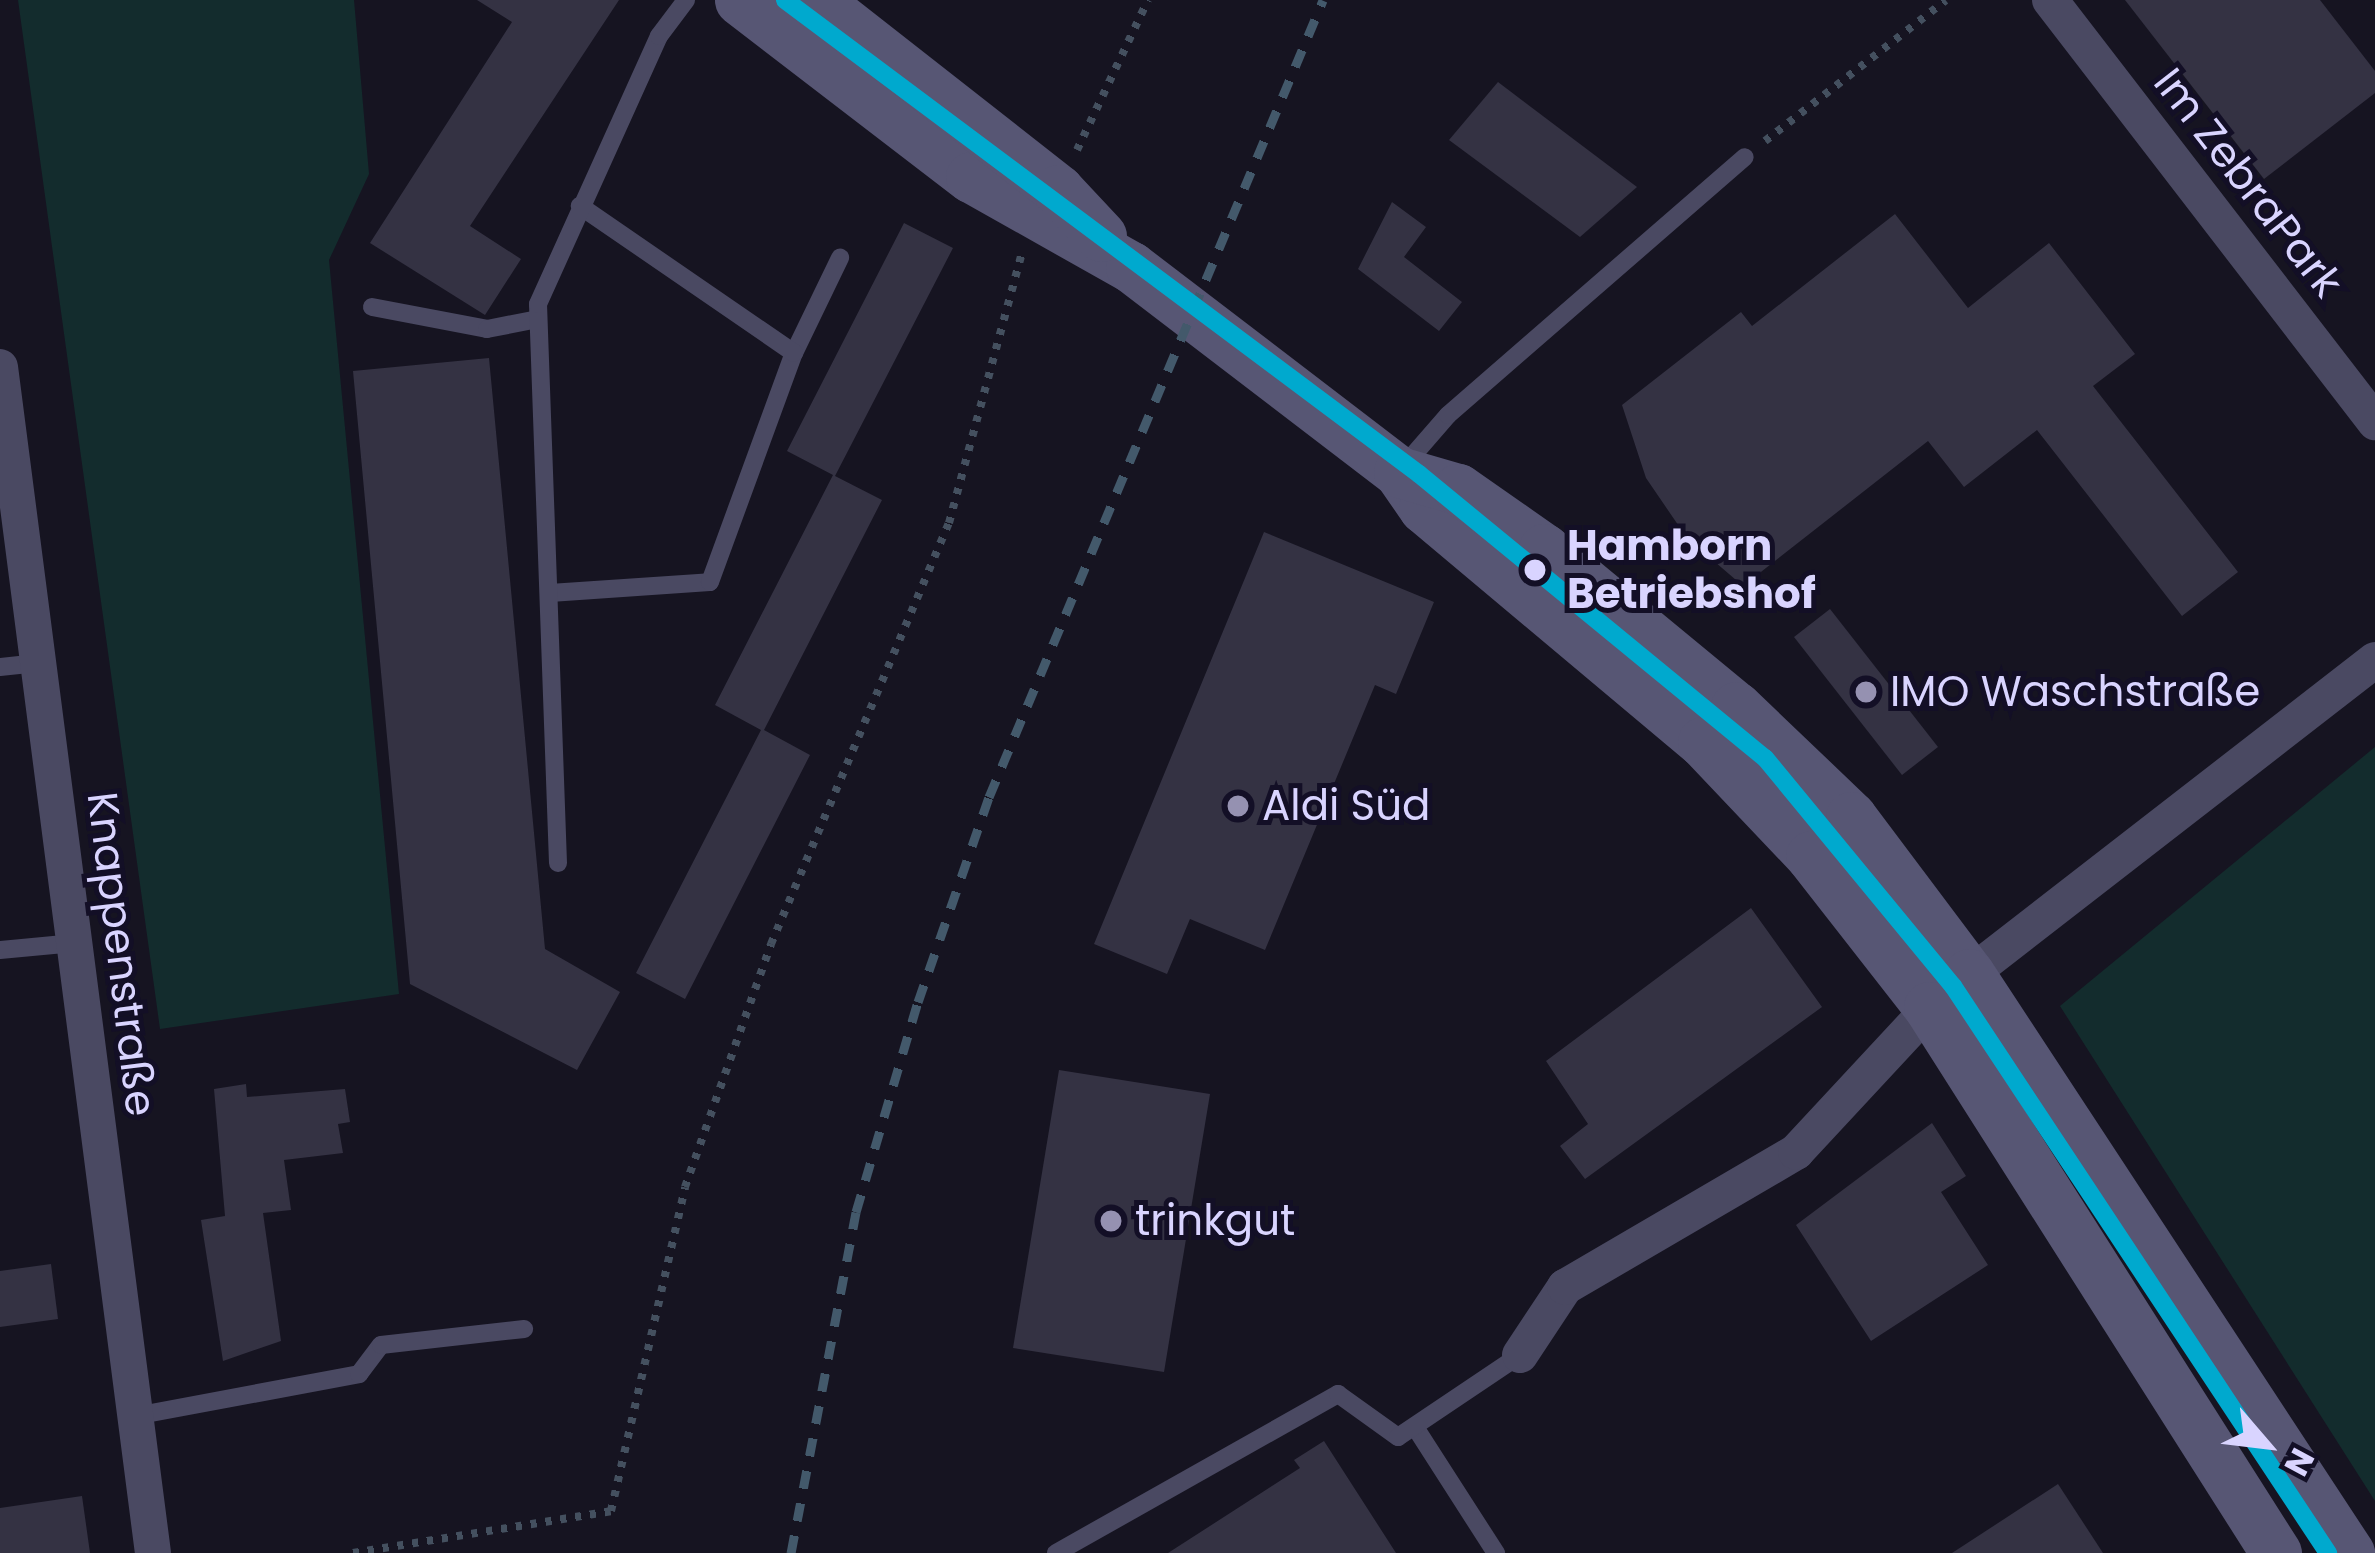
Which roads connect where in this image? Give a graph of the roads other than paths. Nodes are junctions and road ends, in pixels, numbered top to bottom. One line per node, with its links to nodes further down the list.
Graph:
1 (686, 0): 7 (lane)
2 (740, 0): 6 (street)
3 (816, 0): 6 (street)
4 (2050, 0): 13 (street, Im ZebraPark)
5 (1745, 157): 14 (lane)
6 (1048, 205): 14 (street)
7 (580, 206): 10 (lane); 11 (lane)
8 (840, 258): 11 (lane)
9 (372, 307): 10 (lane)
10 (538, 319): 15 (lane)
11 (794, 352): 15 (lane)
12 (0, 367): 17 (street, Knappenstraße)
13 (2375, 422)
14 (1399, 472): 22 (street)
15 (550, 593): 19 (lane)
16 (2375, 660): 22 (street)
17 (38, 663): 18 (lane); 20 (street, Knappenstraße)
18 (0, 667)
19 (558, 863)
20 (74, 943): 21 (lane); 25 (street, Knappenstraße)
21 (0, 950)
22 (1950, 989): 24 (street); 30 (street); 31 (street)
23 (524, 1329): 25 (lane)
24 (1520, 1355): 26 (lane)
25 (135, 1416): 27 (street, Knappenstraße)
26 (1415, 1427): 28 (lane); 29 (lane)
27 (153, 1553)
28 (1056, 1553)
29 (1496, 1553)
30 (2276, 1553)
31 (2349, 1553)

